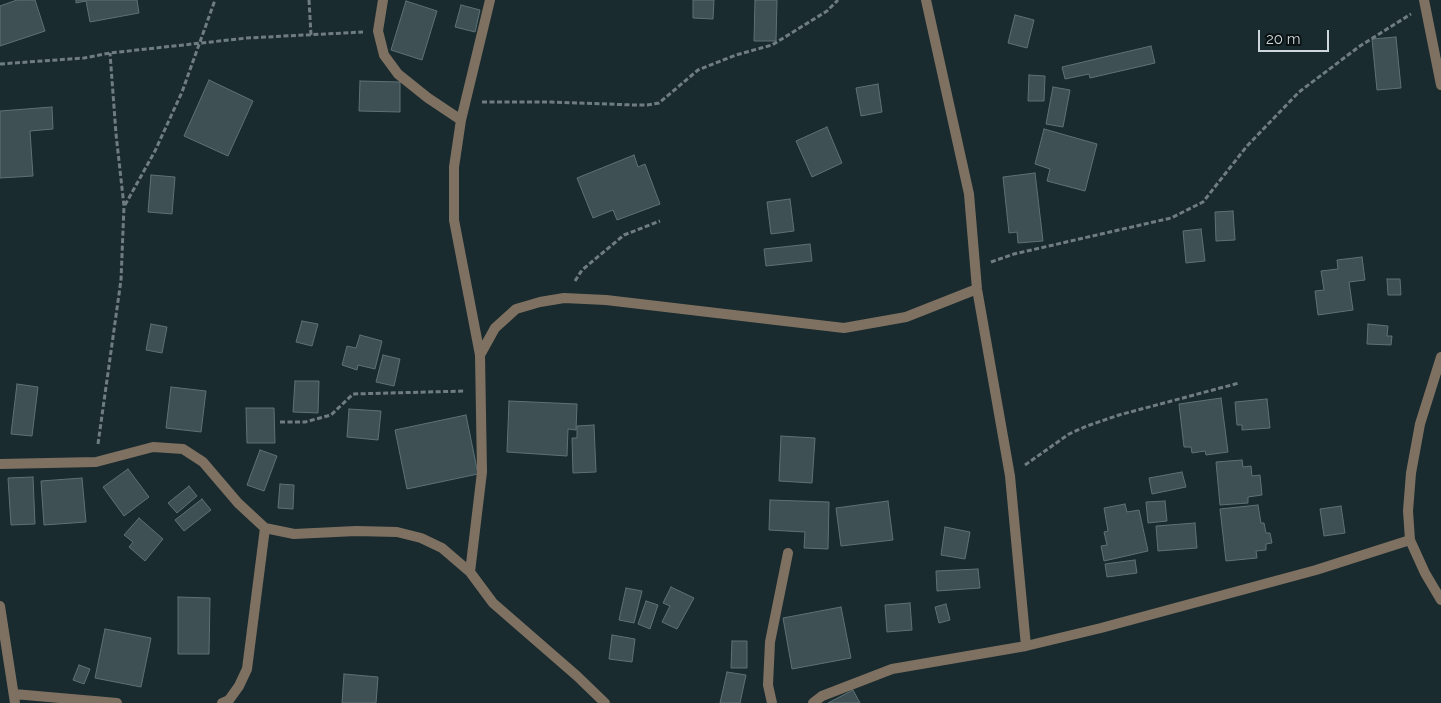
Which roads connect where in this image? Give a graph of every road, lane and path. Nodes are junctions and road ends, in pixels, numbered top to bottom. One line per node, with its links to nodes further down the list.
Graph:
1 (215, 0): 10 (path)
2 (309, 0): 9 (path)
3 (383, 0): 8 (street)
4 (490, 0): 14 (street)
5 (838, 0): 14 (path)
6 (926, 0): 18 (street)
7 (1425, 2): 13 (street); 18 (path)
8 (378, 32): 9 (path); 15 (street)
9 (311, 35): 10 (path)
10 (201, 42): 11 (path); 16 (path)
11 (110, 53): 12 (path); 16 (path)
12 (0, 64)
13 (1441, 85)
14 (466, 102): 15 (street)
15 (462, 120): 21 (street)
16 (124, 206): 26 (path)
17 (660, 221): 20 (path)
18 (975, 268): 19 (street)
19 (977, 289): 20 (street); 28 (street)
20 (564, 298): 21 (street)
21 (480, 355): 24 (street)
22 (1441, 357): 30 (street)
23 (1239, 383): 28 (path)
24 (481, 390): 25 (path); 32 (street)
25 (280, 422)
26 (96, 462): 27 (street); 29 (street)
27 (0, 464)
28 (1010, 476): 35 (street)
29 (265, 528): 32 (street); 38 (street)
30 (1410, 540): 33 (street); 35 (street)
31 (788, 553): 40 (street)
32 (470, 572): 39 (street)
33 (1441, 600)
34 (0, 606): 36 (street)
35 (1026, 646): 41 (street)
36 (14, 698): 37 (street)
37 (117, 703)
38 (222, 703)
39 (605, 703)
40 (772, 703)
41 (813, 703)

